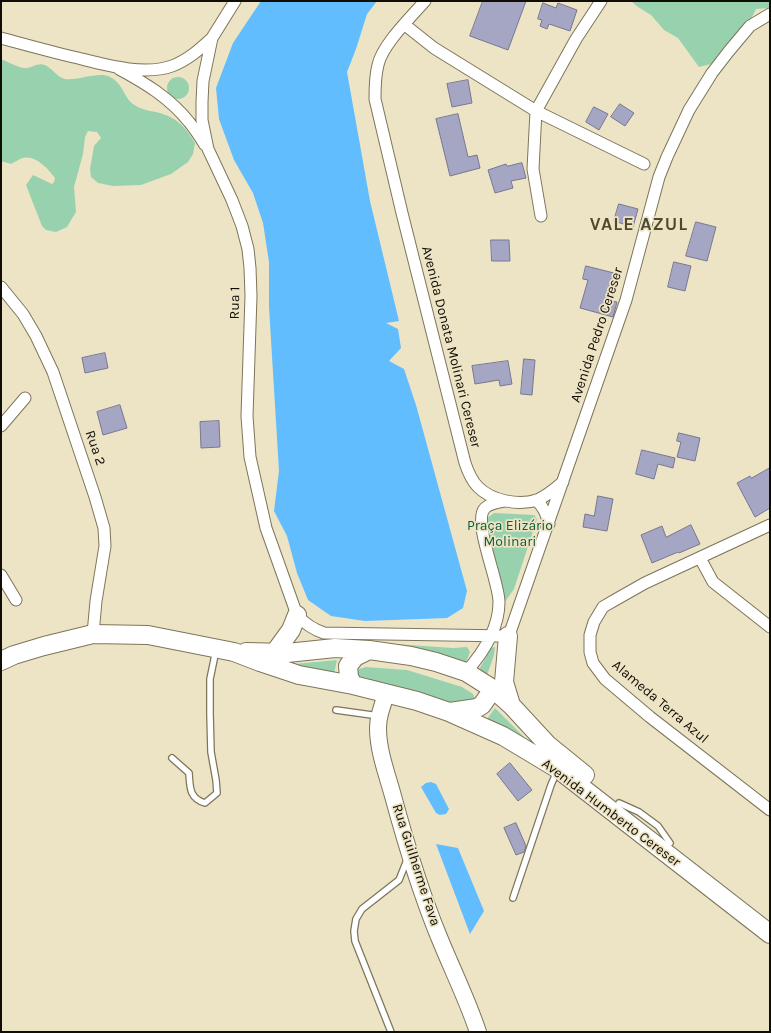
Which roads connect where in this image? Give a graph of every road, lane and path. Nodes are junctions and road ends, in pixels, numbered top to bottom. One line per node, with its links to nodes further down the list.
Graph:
1 (235, 1): 7 (street, Rua 1)
2 (425, 1): 5 (street, Avenida Donata Molinari Cereser)
3 (602, 1): 9 (street)
4 (770, 14): 16 (street, Avenida Pedro Cereser)
5 (405, 25): 9 (street); 18 (street, Avenida Donata Molinari Cereser)
6 (1, 38): 8 (street)
7 (212, 38): 8 (street); 10 (street, Rua 1)
8 (117, 68): 10 (street)
9 (536, 111): 11 (street); 12 (street)
10 (208, 149): 24 (street, Rua 1)
11 (644, 164)
12 (541, 216)
13 (1, 287): 26 (street, Rua 2)
14 (25, 398): 15 (street)
15 (1, 426)
16 (563, 482): 17 (street); 19 (street, Avenida Pedro Cereser)
17 (536, 500): 18 (street); 19 (street)
18 (506, 501): 27 (street)
19 (548, 524): 28 (street, Avenida Pedro Cereser)
20 (770, 525): 21 (street, Alameda Terra Azul)
21 (700, 558): 25 (street); 43 (street, Alameda Terra Azul)
22 (1, 575): 23 (street)
23 (16, 600)
24 (297, 615): 27 (street); 31 (main road)
25 (770, 627)
26 (93, 634): 29 (main road, Avenida Humberto Cereser); 32 (main road, Avenida Humberto Cereser)
27 (490, 636): 28 (street); 33 (street)
28 (508, 636): 35 (street, Avenida Pedro Cereser); 37 (main road)
29 (225, 650): 31 (main road, Avenida Humberto Cereser); 34 (main road, Avenida Humberto Cereser); 41 (lane)
30 (369, 650): 31 (main road, Avenida Humberto Cereser); 33 (main road, Avenida Humberto Cereser); 34 (main road)
31 (275, 652)
32 (1, 661)
33 (466, 672): 35 (main road, Avenida Humberto Cereser)
34 (353, 685): 36 (main road, Avenida Humberto Cereser)
35 (493, 690): 37 (main road, Avenida Humberto Cereser); 39 (main road)
36 (387, 694): 39 (main road, Avenida Humberto Cereser); 40 (street, Rua Guilherme Fava)
37 (511, 705): 46 (main road, Avenida Humberto Cereser)
38 (336, 710): 40 (lane)
39 (449, 712): 42 (main road, Avenida Humberto Cereser)
40 (379, 716): 44 (street, Rua Guilherme Fava)
41 (172, 758)
42 (558, 769): 45 (lane); 47 (main road, Avenida Humberto Cereser)
43 (770, 810)
44 (409, 854): 48 (lane); 49 (street, Rua Guilherme Fava)
45 (513, 898)
46 (770, 919)
47 (770, 934)
48 (391, 1032)
49 (478, 1032)

